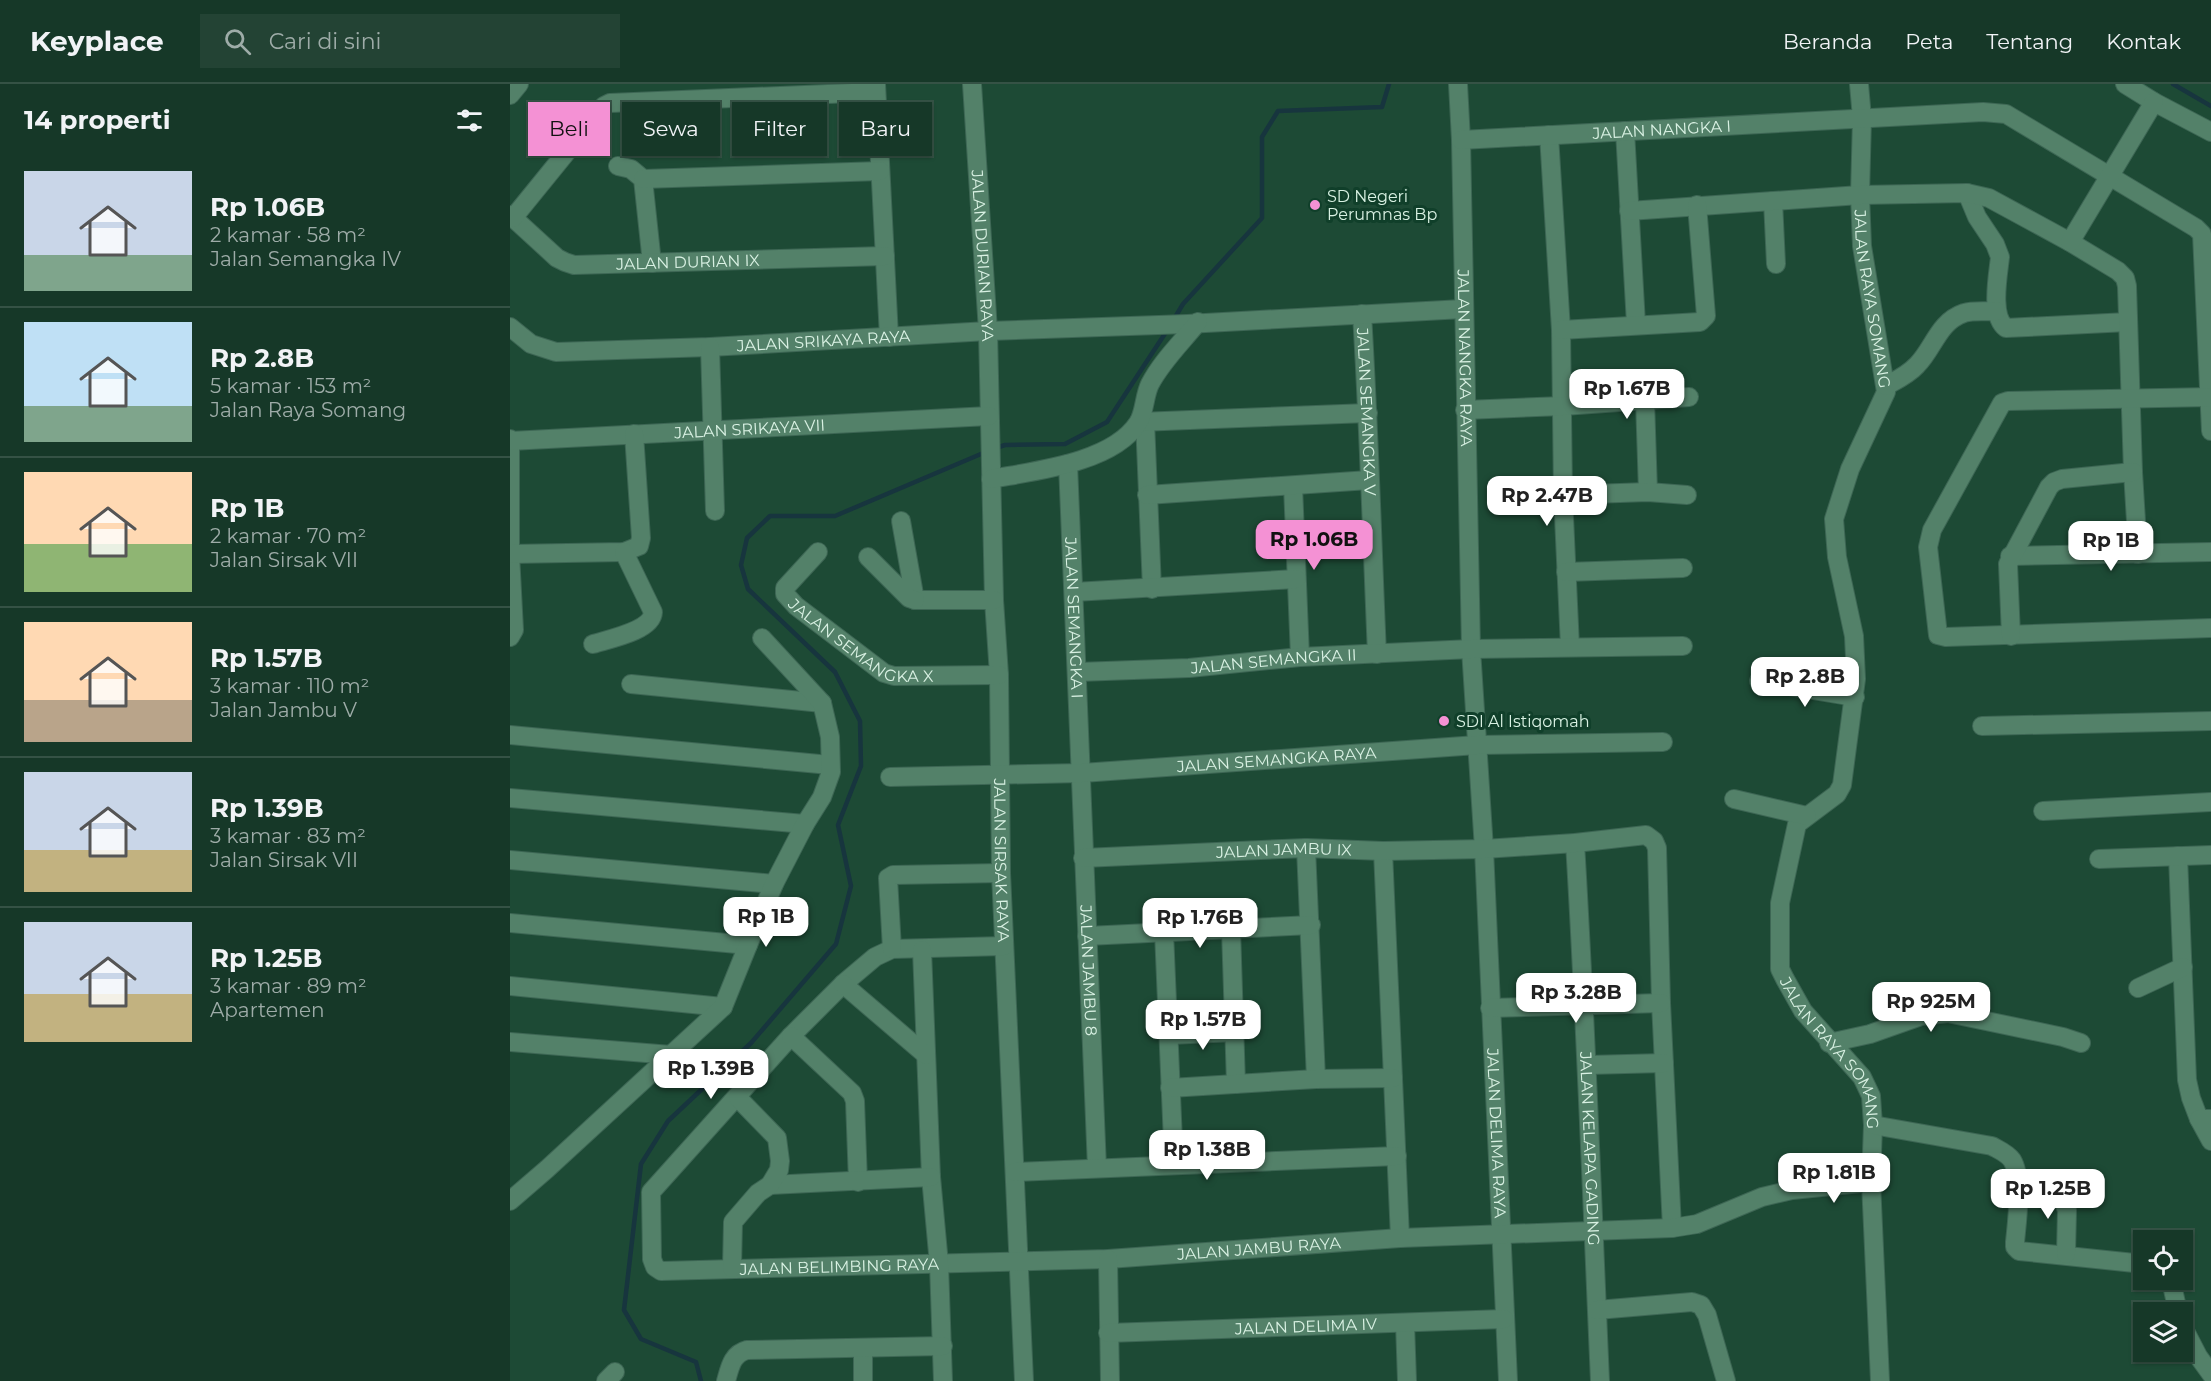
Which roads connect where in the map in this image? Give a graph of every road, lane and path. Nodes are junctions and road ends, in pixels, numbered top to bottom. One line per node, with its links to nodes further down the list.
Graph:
1 (519, 84): 7 (street)
2 (972, 84): 36 (street, JALAN DURIAN RAYA)
3 (1458, 84): 13 (street, JALAN NANGKA RAYA)
4 (1859, 84): 9 (street, JALAN RAYA SOMANG)
5 (2125, 84): 8 (street)
6 (876, 88): 15 (street); 23 (street)
7 (510, 95)
8 (2154, 102): 11 (street); 16 (street)
9 (1862, 118): 10 (street, JALAN NANGKA I); 16 (street, JALAN NANGKA I); 19 (street, JALAN RAYA SOMANG)
10 (1625, 131): 12 (street, JALAN NANGKA I); 22 (street)
11 (2211, 132)
12 (1549, 135): 13 (street, JALAN NANGKA I); 35 (street)
13 (1461, 140): 28 (street, JALAN NANGKA RAYA)
14 (618, 166): 17 (street)
15 (880, 171): 17 (street); 25 (street)
16 (2110, 175): 24 (street); 41 (street, JALAN NANGKA I)
17 (643, 179): 26 (street)
18 (1968, 193): 19 (street); 24 (street); 29 (street)
19 (1860, 195): 20 (street); 39 (street, JALAN RAYA SOMANG)
20 (1773, 201): 21 (street); 27 (street)
21 (1697, 205): 22 (street); 33 (street)
22 (1629, 211): 33 (street)
23 (512, 217): 26 (street, JALAN DURIAN IX)
24 (2070, 242): 31 (street)
25 (885, 256): 26 (street, JALAN DURIAN IX); 37 (street)
26 (652, 263)
27 (1776, 264)
28 (1463, 309): 30 (street); 45 (street, JALAN NANGKA RAYA)
29 (1996, 311): 31 (street); 39 (street)
30 (1362, 314): 32 (street); 46 (street, JALAN SEMANGKA V)
31 (2128, 322): 42 (street)
32 (1193, 323): 36 (street, JALAN SRIKAYA RAYA); 47 (street)
33 (1636, 324): 35 (street)
34 (510, 327): 38 (street, JALAN SRIKAYA RAYA)
35 (1561, 330): 44 (street)
36 (988, 331): 37 (street, JALAN SRIKAYA RAYA); 48 (street, JALAN DURIAN RAYA)
37 (889, 337): 38 (street, JALAN SRIKAYA RAYA)
38 (710, 347): 49 (street)
39 (1886, 386): 93 (street, JALAN RAYA SOMANG)
40 (1689, 397): 43 (street)
41 (2210, 397): 42 (street); 50 (street)
42 (2130, 399): 55 (street); 81 (street)
43 (1645, 400): 44 (street); 59 (street)
44 (1563, 406): 45 (street); 61 (street)
45 (1465, 410): 86 (street, JALAN NANGKA RAYA)
46 (1368, 413): 47 (street); 57 (street, JALAN SEMANGKA V)
47 (1142, 421): 54 (street); 60 (street)
48 (990, 422): 49 (street, JALAN SRIKAYA VII); 53 (street, JALAN DURIAN RAYA)
49 (711, 429): 51 (street, JALAN SRIKAYA VII); 63 (street)
50 (2211, 431)
51 (634, 435): 52 (street, JALAN SRIKAYA VII); 65 (street)
52 (510, 440): 68 (street)
53 (990, 460): 56 (street, JALAN SIRSAK RAYA)
54 (1068, 464): 56 (street); 76 (street, JALAN SEMANGKA I)
55 (2133, 472): 69 (street); 70 (street)
56 (991, 479): 78 (street, JALAN SIRSAK RAYA)
57 (1369, 480): 58 (street); 87 (street, JALAN SEMANGKA V)
58 (1293, 486): 60 (street); 74 (street)
59 (1648, 492): 61 (street); 62 (street)
60 (1148, 495): 75 (street)
61 (1563, 495): 73 (street)
62 (1687, 495)
63 (715, 512)
64 (901, 520): 77 (street)
65 (624, 552): 68 (street); 83 (street)
66 (818, 552): 90 (street, JALAN SEMANGKA X)
67 (2211, 552): 69 (street)
68 (510, 554): 80 (street)
69 (2138, 554): 70 (street)
70 (2010, 556): 81 (street)
71 (868, 557): 77 (street)
72 (1683, 568): 73 (street)
73 (1566, 572): 85 (street)
74 (1296, 579): 75 (street); 88 (street)
75 (1152, 589): 76 (street)
76 (1074, 592): 89 (street, JALAN SEMANGKA I)
77 (915, 600): 78 (street)
78 (994, 600): 90 (street, JALAN SIRSAK RAYA)
79 (2211, 628): 81 (street)
80 (510, 636)
81 (2011, 636)
82 (762, 638): 94 (street)
83 (593, 644)
84 (1683, 646): 85 (street, JALAN SEMANGKA II)
85 (1570, 647): 86 (street, JALAN SEMANGKA II)
86 (1471, 649): 87 (street, JALAN SEMANGKA II); 99 (street, JALAN NANGKA RAYA)
87 (1377, 654): 88 (street, JALAN SEMANGKA II)
88 (1300, 657): 89 (street, JALAN SEMANGKA II)
89 (1078, 672): 102 (street, JALAN SEMANGKA I)
90 (999, 675): 101 (street, JALAN SIRSAK RAYA)
91 (1760, 681): 93 (street)
92 (631, 684): 94 (street)
93 (1855, 697): 108 (street, JALAN RAYA SOMANG)
94 (822, 703): 100 (street)
95 (2211, 721): 96 (street)
96 (1982, 726)
97 (510, 735): 100 (street)
98 (1662, 742): 99 (street, JALAN SEMANGKA RAYA)
99 (1477, 745): 102 (street, JALAN SEMANGKA RAYA); 112 (street, JALAN NANGKA RAYA)
100 (830, 765): 109 (street)
101 (999, 773): 102 (street, JALAN SEMANGKA RAYA); 103 (street, JALAN SEMANGKA RAYA); 119 (street, JALAN SIRSAK RAYA)
102 (1082, 773): 116 (street, JALAN JAMBU 8)
103 (890, 777)
104 (510, 798): 109 (street)
105 (1734, 799): 108 (street)
106 (2211, 802): 107 (street)
107 (2043, 811)
108 (1807, 816): 142 (street, JALAN RAYA SOMANG)
109 (805, 824): 120 (street)
110 (1575, 843): 112 (street, JALAN JAMBU IX); 134 (street, JALAN JAMBU IX); 135 (street, JALAN KELAPA GADING)
111 (1306, 848): 113 (street, JALAN JAMBU IX); 116 (street, JALAN JAMBU IX); 122 (street)
112 (1484, 849): 113 (street, JALAN JAMBU IX); 137 (street, JALAN DELIMA RAYA)
113 (1383, 851): 148 (street)
114 (2211, 855): 115 (street)
115 (2178, 856): 118 (street); 130 (street)
116 (1083, 858): 125 (street, JALAN JAMBU 8)
117 (510, 860): 120 (street)
118 (2098, 860)
119 (1001, 873): 127 (street, JALAN SIRSAK RAYA); 128 (street)
120 (774, 885): 126 (street)
121 (510, 924): 126 (street)
122 (1311, 925): 123 (street); 149 (street)
123 (1231, 929): 124 (street); 138 (street)
124 (1164, 932): 125 (street); 139 (street)
125 (1087, 936): 158 (street, JALAN JAMBU 8)
126 (748, 945): 136 (street)
127 (1004, 946): 129 (street); 159 (street, JALAN SIRSAK RAYA)
128 (892, 949): 129 (street); 131 (street)
129 (922, 950): 145 (street)
130 (2183, 967): 133 (street); 153 (street)
131 (843, 984): 140 (street); 145 (street)
132 (510, 986): 136 (street)
133 (2138, 988)
134 (1661, 1003): 135 (street); 146 (street)
135 (1585, 1006): 137 (street); 147 (street, JALAN KELAPA GADING)
136 (723, 1007): 144 (street)
137 (1490, 1008): 168 (street, JALAN DELIMA RAYA)
138 (1235, 1032): 139 (street); 150 (street)
139 (1169, 1035): 151 (street)
140 (791, 1036): 152 (street); 161 (street)
141 (510, 1042): 144 (street)
142 (1829, 1043): 143 (street); 154 (street, JALAN RAYA SOMANG)
143 (2081, 1043)
144 (671, 1055): 165 (street)
145 (926, 1055): 160 (street)
146 (1664, 1063): 147 (street); 166 (street)
147 (1588, 1065): 167 (street, JALAN KELAPA GADING)
148 (1393, 1078): 149 (street); 156 (street)
149 (1316, 1079): 150 (street)
150 (1236, 1084): 151 (street)
151 (1170, 1088): 157 (street)
152 (738, 1098): 163 (street); 175 (street, JALAN BELIMBING RAYA)
153 (2205, 1119): 155 (street)
154 (1873, 1125): 162 (street, JALAN RAYA SOMANG); 164 (street)
155 (2211, 1141)
156 (1397, 1156): 157 (street); 169 (street)
157 (1174, 1164): 158 (street)
158 (1097, 1168): 159 (street)
159 (1015, 1172): 172 (street, JALAN SIRSAK RAYA)
160 (931, 1178): 161 (street); 174 (street)
161 (858, 1182): 163 (street)
162 (1871, 1182): 166 (street, JALAN JAMBU RAYA); 193 (street, JALAN RAYA SOMANG)
163 (770, 1185): 175 (street)
164 (2019, 1196): 170 (street); 170 (street)
165 (510, 1201)
166 (1672, 1228): 167 (street, JALAN JAMBU RAYA)
167 (1592, 1230): 168 (street, JALAN JAMBU RAYA); 176 (street, JALAN KELAPA GADING)
168 (1500, 1234): 169 (street, JALAN JAMBU RAYA); 177 (street, JALAN DELIMA RAYA)
169 (1400, 1238): 171 (street, JALAN JAMBU RAYA)
170 (2066, 1254): 173 (street)
171 (1108, 1259): 172 (street, JALAN JAMBU RAYA); 179 (street)
172 (1018, 1261): 174 (street, JALAN BELIMBING RAYA); 187 (street, JALAN SIRSAK RAYA)
173 (2133, 1263)
174 (939, 1264): 175 (street, JALAN BELIMBING RAYA); 180 (street)
175 (732, 1268)
176 (1597, 1310): 191 (street, JALAN KELAPA GADING); 192 (street)
177 (1504, 1319): 178 (street, JALAN DELIMA IV); 190 (street, JALAN DELIMA RAYA)
178 (1405, 1323): 179 (street, JALAN DELIMA IV); 189 (street)
179 (1108, 1334): 188 (street)
180 (943, 1346): 182 (street); 186 (street)
181 (2193, 1346): 183 (street)
182 (863, 1348): 184 (street); 185 (street)
183 (2211, 1374)
184 (726, 1381)
185 (863, 1381)
186 (944, 1381)
187 (1024, 1381)
188 (1110, 1381)
189 (1407, 1381)
190 (1508, 1381)
191 (1600, 1381)
192 (1726, 1381)
193 (1880, 1381)

